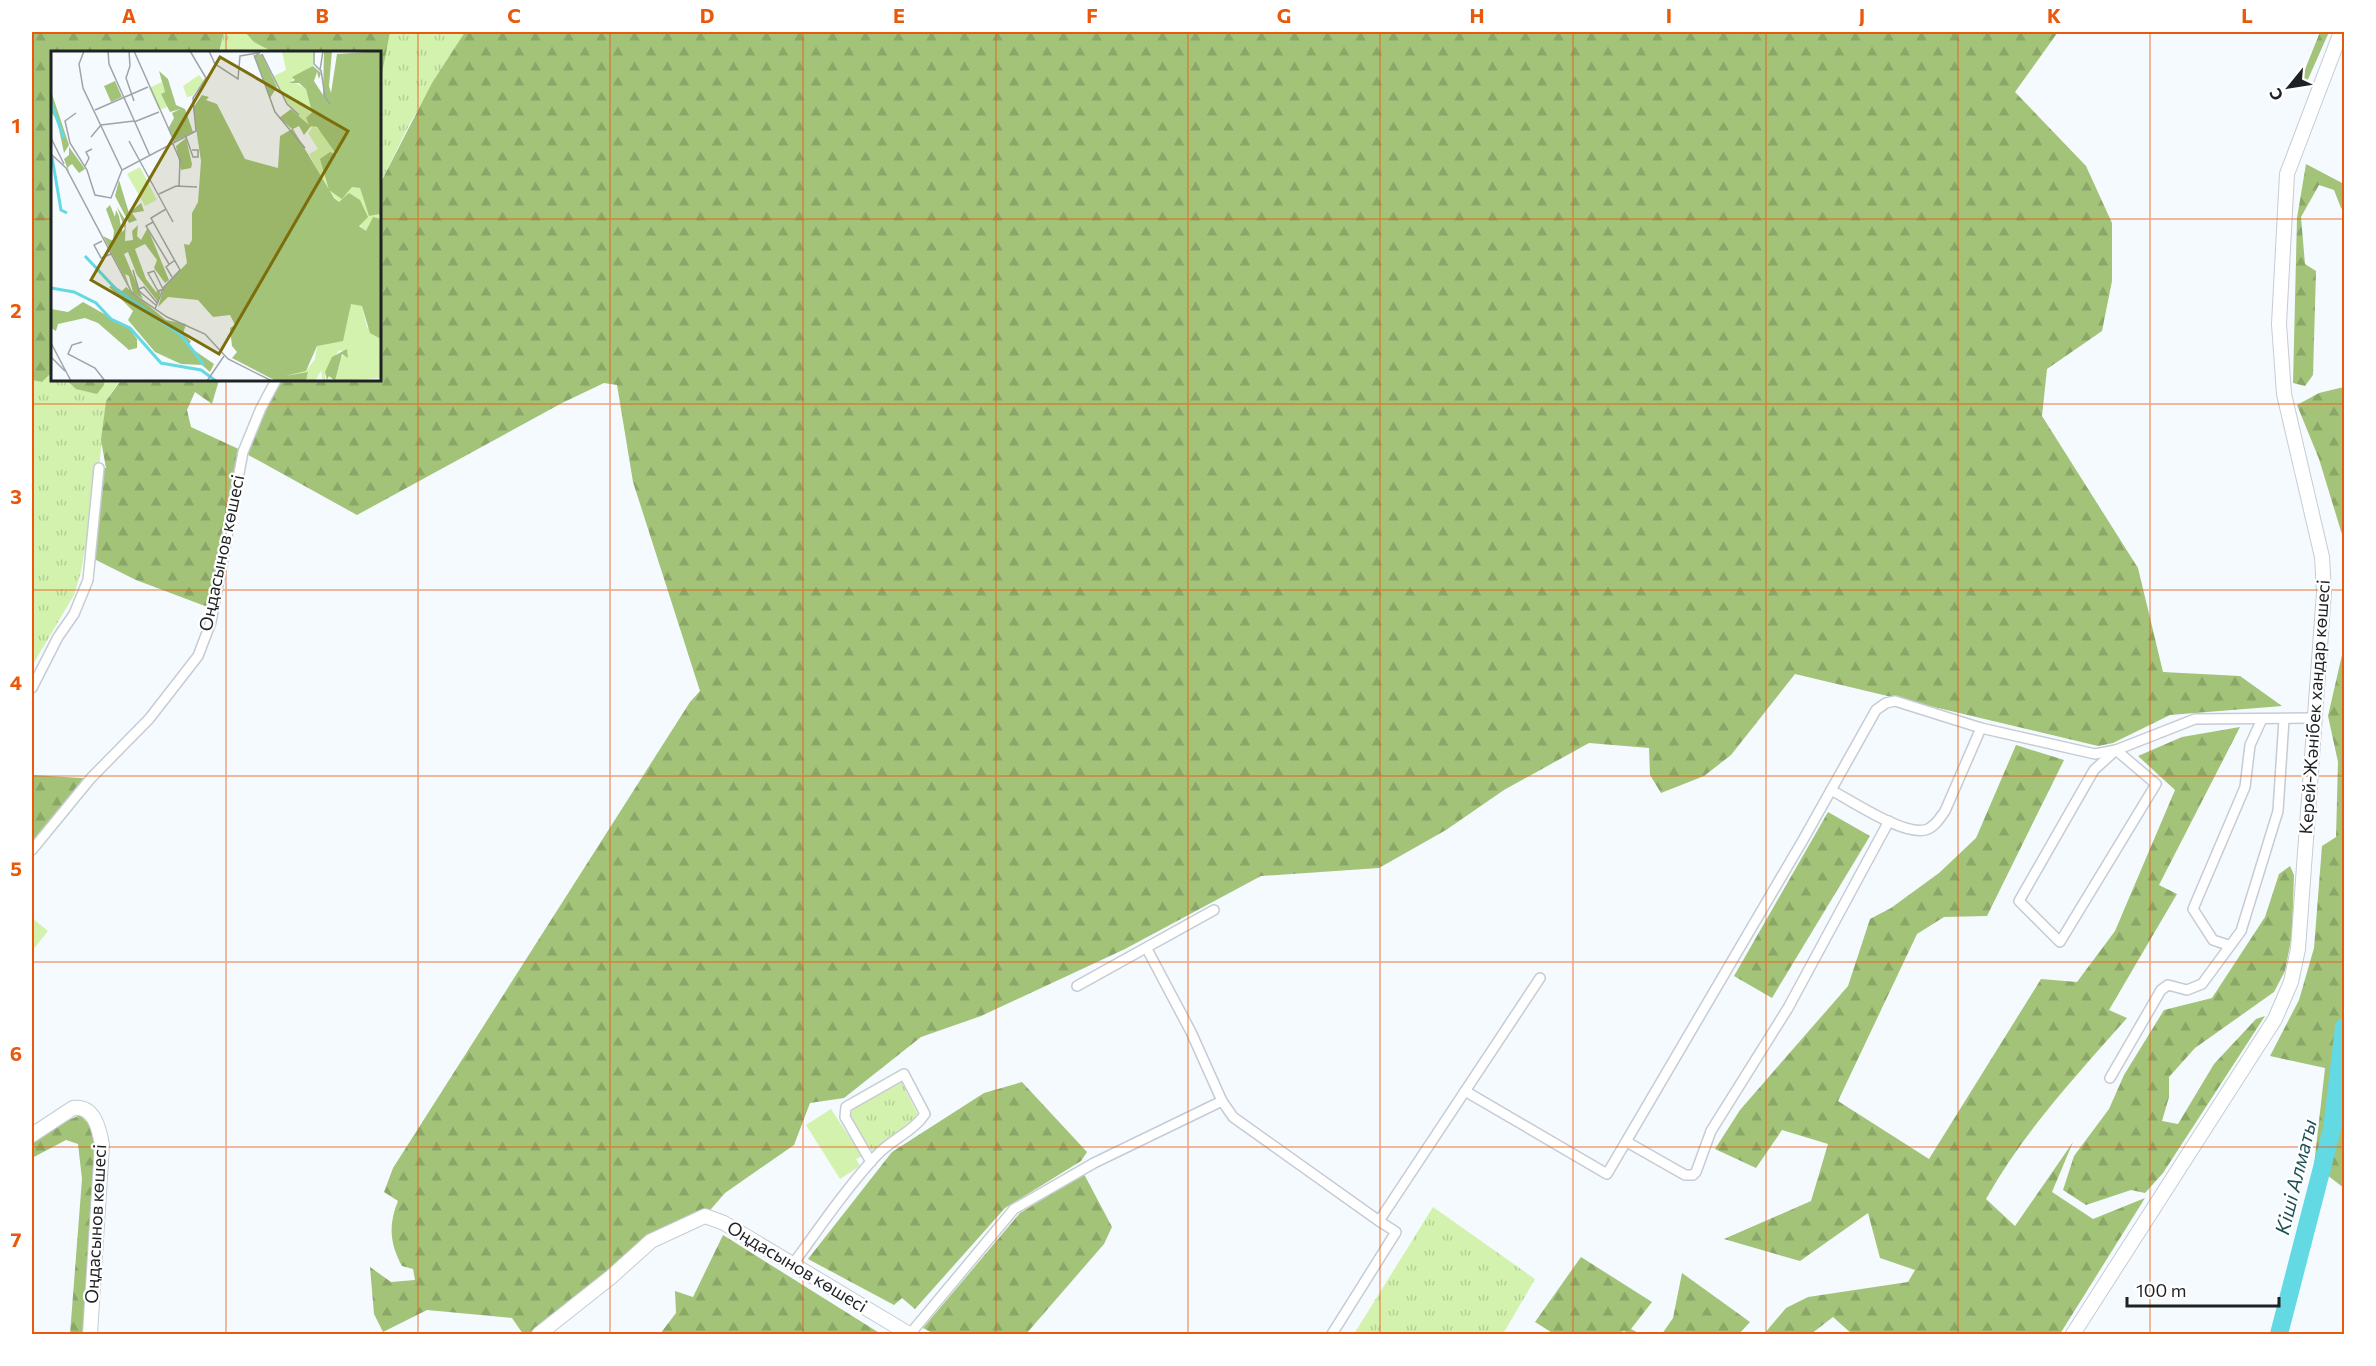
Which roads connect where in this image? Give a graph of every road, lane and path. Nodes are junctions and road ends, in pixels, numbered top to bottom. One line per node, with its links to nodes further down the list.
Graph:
1 (2341, 32): 5 (main road, Керей-Жәнібек хандар көшесі)
2 (275, 381): 12 (street, Оңдасынов көшесі)
3 (99, 468): 4 (street)
4 (32, 688)
5 (2314, 718): 7 (street); 31 (main road, Керей-Жәнібек хандар көшесі)
6 (2262, 719): 7 (street); 9 (street); 14 (street)
7 (2284, 719): 14 (street)
8 (1981, 728): 9 (street); 10 (street); 11 (street)
9 (2116, 750): 9 (street)
10 (1831, 790): 11 (street); 22 (street)
11 (1889, 821): 22 (street)
12 (32, 850)
13 (1214, 910): 15 (street)
14 (2228, 945): 18 (street)
15 (1147, 950): 17 (street); 20 (street)
16 (1540, 978): 19 (street)
17 (1077, 986)
18 (2110, 1078)
19 (1465, 1091): 22 (street); 24 (street)
20 (1222, 1101): 24 (street); 29 (street)
21 (32, 1135): 27 (main road, Оңдасынов көшесі)
22 (1627, 1142)
23 (871, 1162): 23 (street); 25 (street)
24 (1379, 1221): 30 (street)
25 (793, 1264): 26 (main road, Оңдасынов көшесі); 28 (main road, Оңдасынов көшесі)
26 (892, 1330): 29 (main road, Оңдасынов көшесі)
27 (90, 1335)
28 (539, 1335)
29 (910, 1335)
30 (1332, 1335)
31 (2073, 1335)

